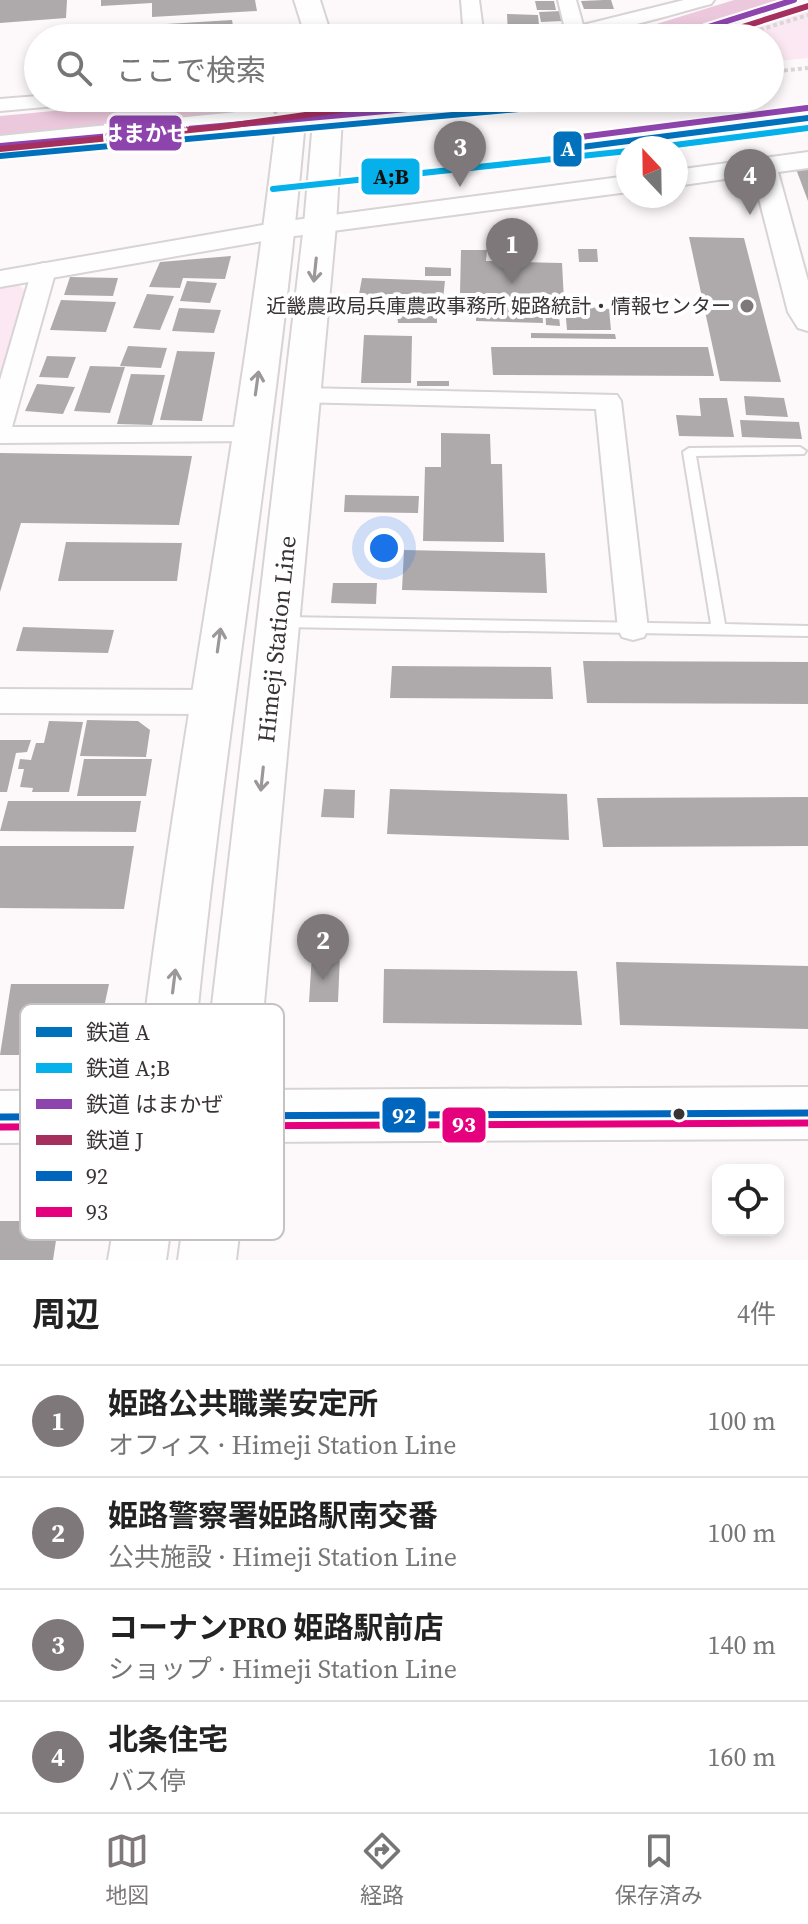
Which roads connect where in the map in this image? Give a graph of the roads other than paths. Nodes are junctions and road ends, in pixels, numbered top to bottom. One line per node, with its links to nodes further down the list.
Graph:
1 (304, 0): 5 (main road); 6 (main road)
2 (470, 0): 7 (street)
3 (567, 0): 8 (street)
4 (705, 0): 9 (street)
5 (300, 24)
6 (313, 24)
7 (473, 24)
8 (574, 24)
9 (611, 24)
10 (24, 103): 11 (street)
11 (0, 105)
12 (287, 112): 14 (street)
13 (316, 112): 19 (main road, Himeji Station Line)
14 (0, 142)
15 (808, 160): 16 (street)
16 (764, 166): 17 (street); 22 (street)
17 (688, 176)
18 (616, 186): 19 (street)
19 (300, 228): 20 (street); 23 (main road, Himeji Station Line, one-way to 23); 26 (main road, Himeji Station Line, one-way to 19)
20 (44, 270): 21 (street); 24 (street)
21 (0, 279)
22 (808, 322)
23 (302, 396): 28 (main road, Himeji Station Line); 29 (street)
24 (0, 425)
25 (0, 435): 26 (street)
26 (250, 435): 33 (main road, Himeji Station Line, one-way to 26)
27 (800, 451): 30 (lane)
28 (279, 622): 29 (lane); 35 (main road, Himeji Station Line, one-way to 35)
29 (633, 629): 30 (lane)
30 (719, 629): 31 (lane)
31 (808, 631)
32 (0, 701): 33 (street)
33 (210, 702): 34 (main road, Himeji Station Line, one-way to 33)
34 (172, 1004)
35 (238, 1004)
36 (808, 1113): 37 (main road)
37 (284, 1115)
38 (0, 1117): 39 (main road)
39 (20, 1117)
40 (140, 1240): 42 (main road, Himeji Station Line)
41 (210, 1240): 43 (main road, Himeji Station Line)
42 (137, 1260)
43 (207, 1260)

